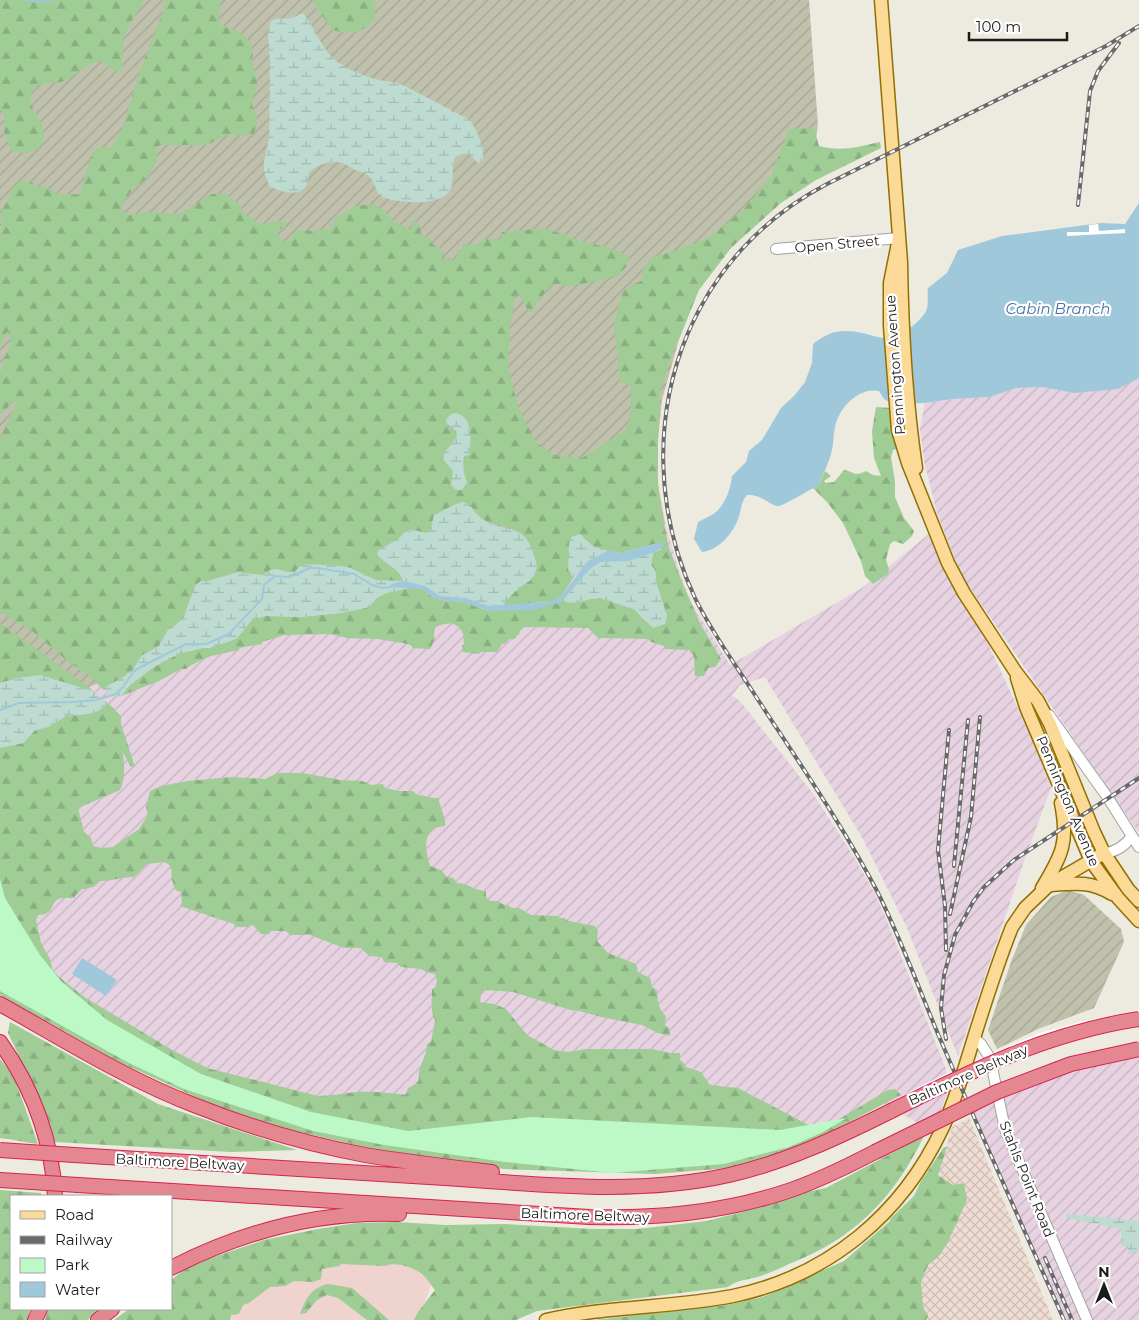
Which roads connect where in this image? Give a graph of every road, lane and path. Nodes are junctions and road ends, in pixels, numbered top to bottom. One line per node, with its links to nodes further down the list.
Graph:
1 (881, 0): 2 (main road, Pennington Avenue)
2 (899, 238): 3 (street, Open Street); 4 (main road, Pennington Avenue)
3 (776, 249)
4 (1015, 671): 5 (main road, Pennington Avenue); 6 (main road, Pennington Avenue)
5 (1038, 701): 7 (street); 9 (main road, Pennington Avenue)
6 (1057, 779): 10 (main road, Pennington Avenue); 12 (main road)
7 (1132, 836): 8 (street); 9 (street)
8 (1139, 847)
9 (1105, 853): 10 (main road); 14 (main road, Pennington Avenue)
10 (1091, 861): 11 (main road); 13 (main road, Pennington Avenue)
11 (1049, 885): 12 (main road); 13 (main road)
12 (1036, 896): 18 (main road)
13 (1118, 898): 15 (main road, Pennington Avenue)
14 (1139, 901)
15 (1139, 921)
16 (0, 1004): 23 (highway)
17 (1139, 1019): 23 (highway, Baltimore Beltway, bridge)
18 (974, 1038): 29 (main road); 30 (street, Stahls Point Road)
19 (0, 1042): 24 (highway)
20 (1139, 1049): 25 (highway, Baltimore Beltway, bridge)
21 (0, 1150): 23 (highway, Baltimore Beltway, bridge)
22 (0, 1180): 25 (highway, Baltimore Beltway, bridge)
23 (655, 1186)
24 (55, 1195)
25 (660, 1217): 26 (highway)
26 (172, 1268)
27 (111, 1310): 28 (highway)
28 (98, 1320)
29 (546, 1320)
30 (1086, 1320)

